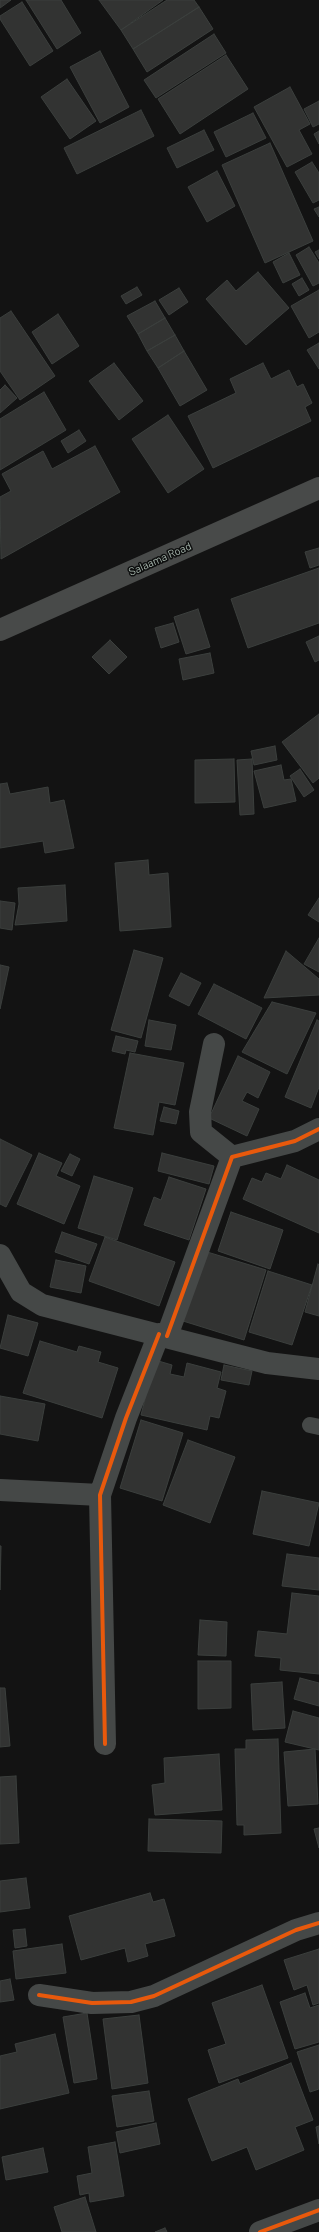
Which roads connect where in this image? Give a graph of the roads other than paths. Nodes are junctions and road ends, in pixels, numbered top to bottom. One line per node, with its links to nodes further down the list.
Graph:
1 (319, 488): 2 (main road, Salaama Road)
2 (0, 630)
3 (214, 1044): 5 (street)
4 (319, 1129): 5 (street)
5 (232, 1157): 7 (street)
6 (0, 1255): 7 (street)
7 (163, 1335): 8 (street); 10 (street)
8 (319, 1370)
9 (0, 1490): 10 (street)
10 (100, 1495): 11 (street)
11 (105, 1744)
12 (319, 1923): 13 (street)
13 (39, 1995)
14 (319, 2210): 15 (street)
15 (260, 2232)

